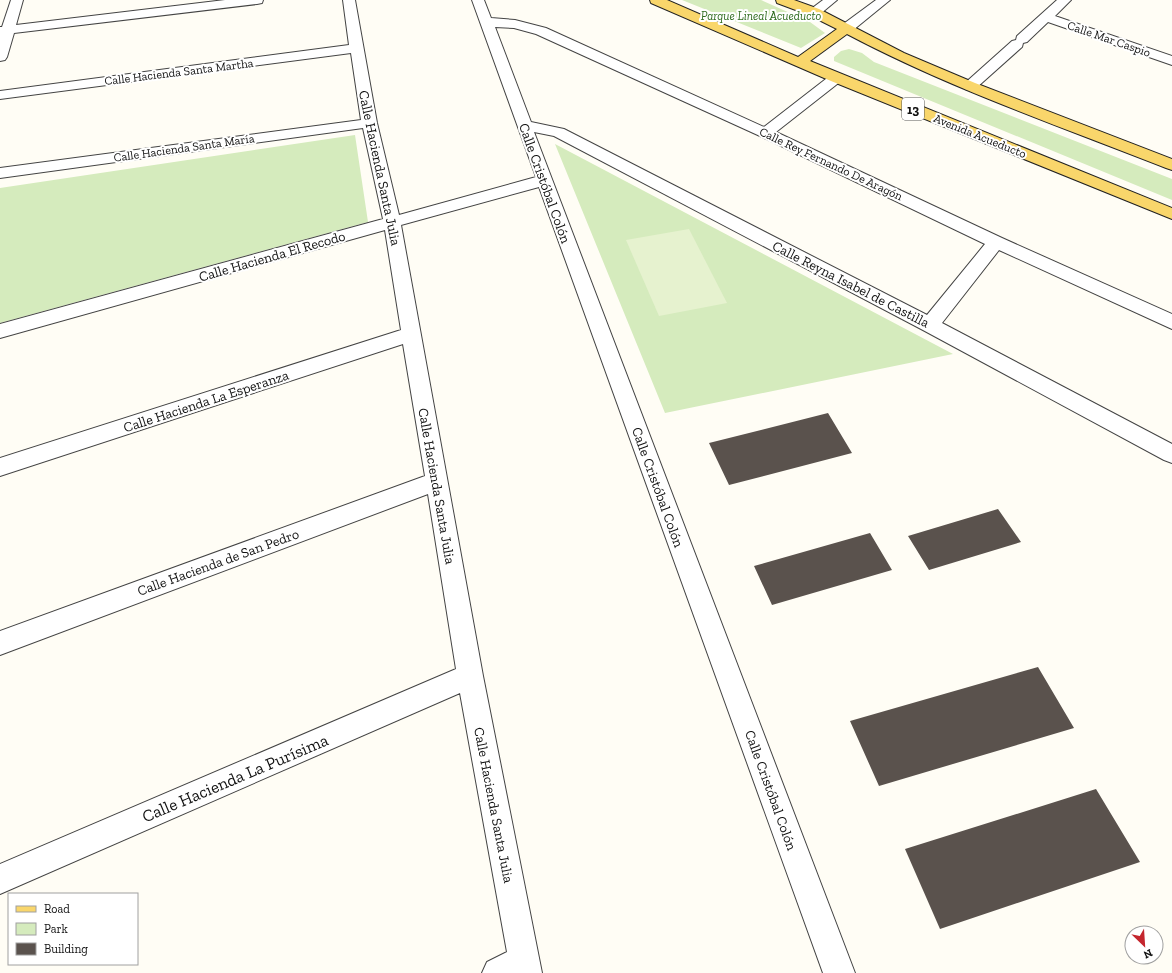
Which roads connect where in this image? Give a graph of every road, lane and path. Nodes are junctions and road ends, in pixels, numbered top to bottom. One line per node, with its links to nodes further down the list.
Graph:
1 (17, 0): 14 (street)
2 (257, 0): 14 (street)
3 (349, 0): 15 (street, Calle Hacienda Santa Julia)
4 (478, 0): 12 (street, Calle Cristóbal Colón)
5 (656, 0): 18 (main road, Avenida Acueducto / 13)
6 (782, 0): 10 (main road)
7 (831, 0): 10 (street)
8 (884, 0): 13 (street)
9 (1065, 0): 11 (street)
10 (814, 12): 13 (main road)
11 (1046, 17): 17 (street, Calle Mar Caspio); 20 (street)
12 (485, 22): 23 (street, Calle Cristóbal Colón); 24 (street, Calle Rey Fernando De Aragón)
13 (846, 28): 18 (main road); 20 (main road)
14 (4, 31): 16 (street)
15 (357, 48): 21 (street, Calle Hacienda Santa Martha); 22 (street, Calle Hacienda Santa Julia)
16 (0, 57)
17 (1170, 57)
18 (800, 62): 19 (main road, Avenida Acueducto / 13)
19 (836, 78): 24 (street); 28 (main road, Avenida Acueducto / 13)
20 (970, 86): 25 (main road)
21 (0, 95)
22 (369, 123): 26 (street, Calle Hacienda Santa María); 29 (street, Calle Hacienda Santa Julia)
23 (524, 125): 27 (street, Calle Cristóbal Colón); 32 (street, Calle Reyna Isabel de Castilla)
24 (765, 133): 30 (street, Calle Rey Fernando De Aragón)
25 (1172, 165)
26 (0, 173)
27 (544, 180): 29 (street, Calle Hacienda El Recodo); 42 (street, Calle Cristóbal Colón)
28 (1172, 214)
29 (392, 222): 33 (street, Calle Hacienda El Recodo); 34 (street, Calle Hacienda Santa Julia)
30 (996, 242): 31 (street, Calle Rey Fernando De Aragón); 32 (street)
31 (1172, 322)
32 (930, 325): 35 (street, Calle Reyna Isabel de Castilla)
33 (0, 331)
34 (412, 334): 36 (street, Calle Hacienda La Esperanza); 37 (street, Calle Hacienda Santa Julia)
35 (1172, 454)
36 (0, 467)
37 (436, 481): 38 (street, Calle Hacienda de San Pedro); 39 (street, Calle Hacienda Santa Julia)
38 (0, 643)
39 (470, 676): 40 (street, Calle Hacienda La Purísima); 41 (street, Calle Hacienda Santa Julia)
40 (0, 879)
41 (516, 969)
42 (839, 973)

